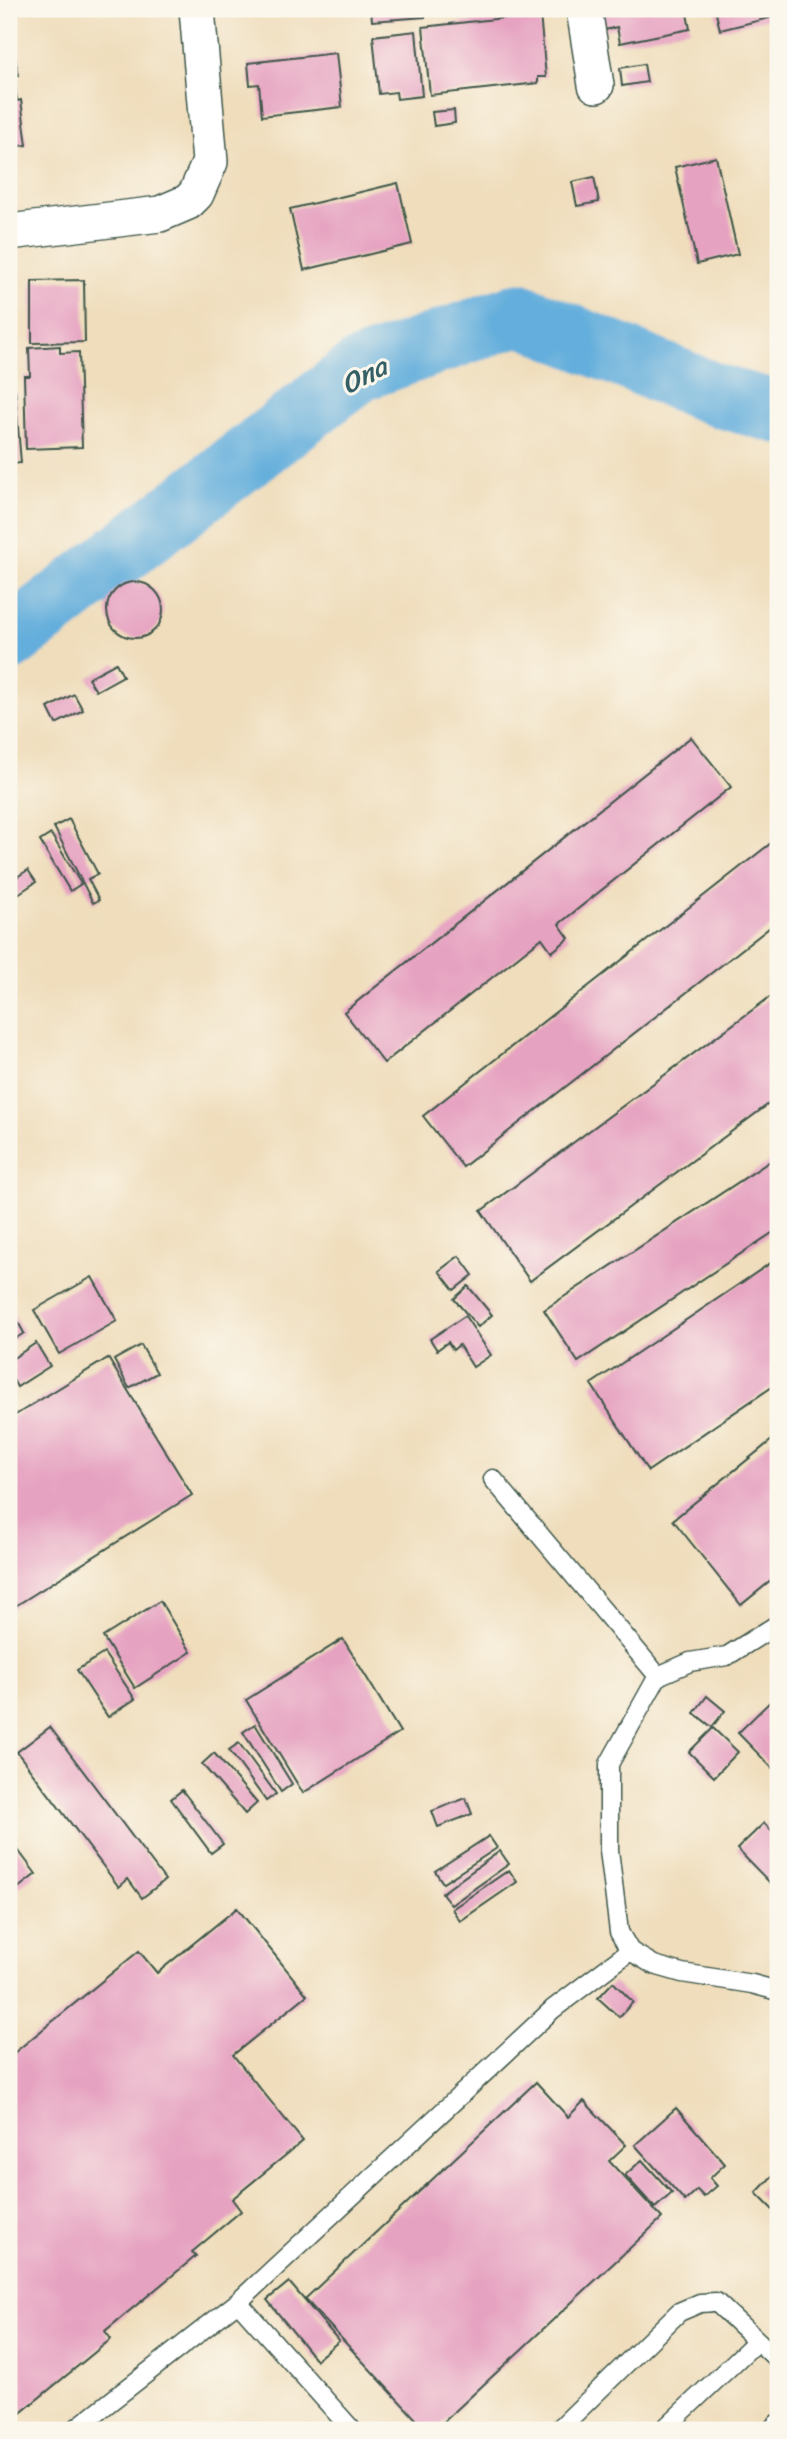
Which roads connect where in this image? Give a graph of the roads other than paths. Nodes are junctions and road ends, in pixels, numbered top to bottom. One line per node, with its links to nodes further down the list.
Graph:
1 (197, 9): 4 (street)
2 (584, 9): 3 (street)
3 (596, 85)
4 (9, 232)
5 (493, 1479): 7 (lane)
6 (778, 1624): 7 (lane)
7 (658, 1676): 8 (lane)
8 (630, 1951): 9 (lane); 10 (lane)
9 (778, 1991)
10 (238, 2302): 14 (lane); 15 (lane)
11 (757, 2341): 12 (lane); 16 (lane); 17 (lane)
12 (778, 2360)
13 (778, 2423): 18 (lane)
14 (74, 2430)
15 (352, 2430)
16 (558, 2430)
17 (663, 2430)
18 (771, 2430)

